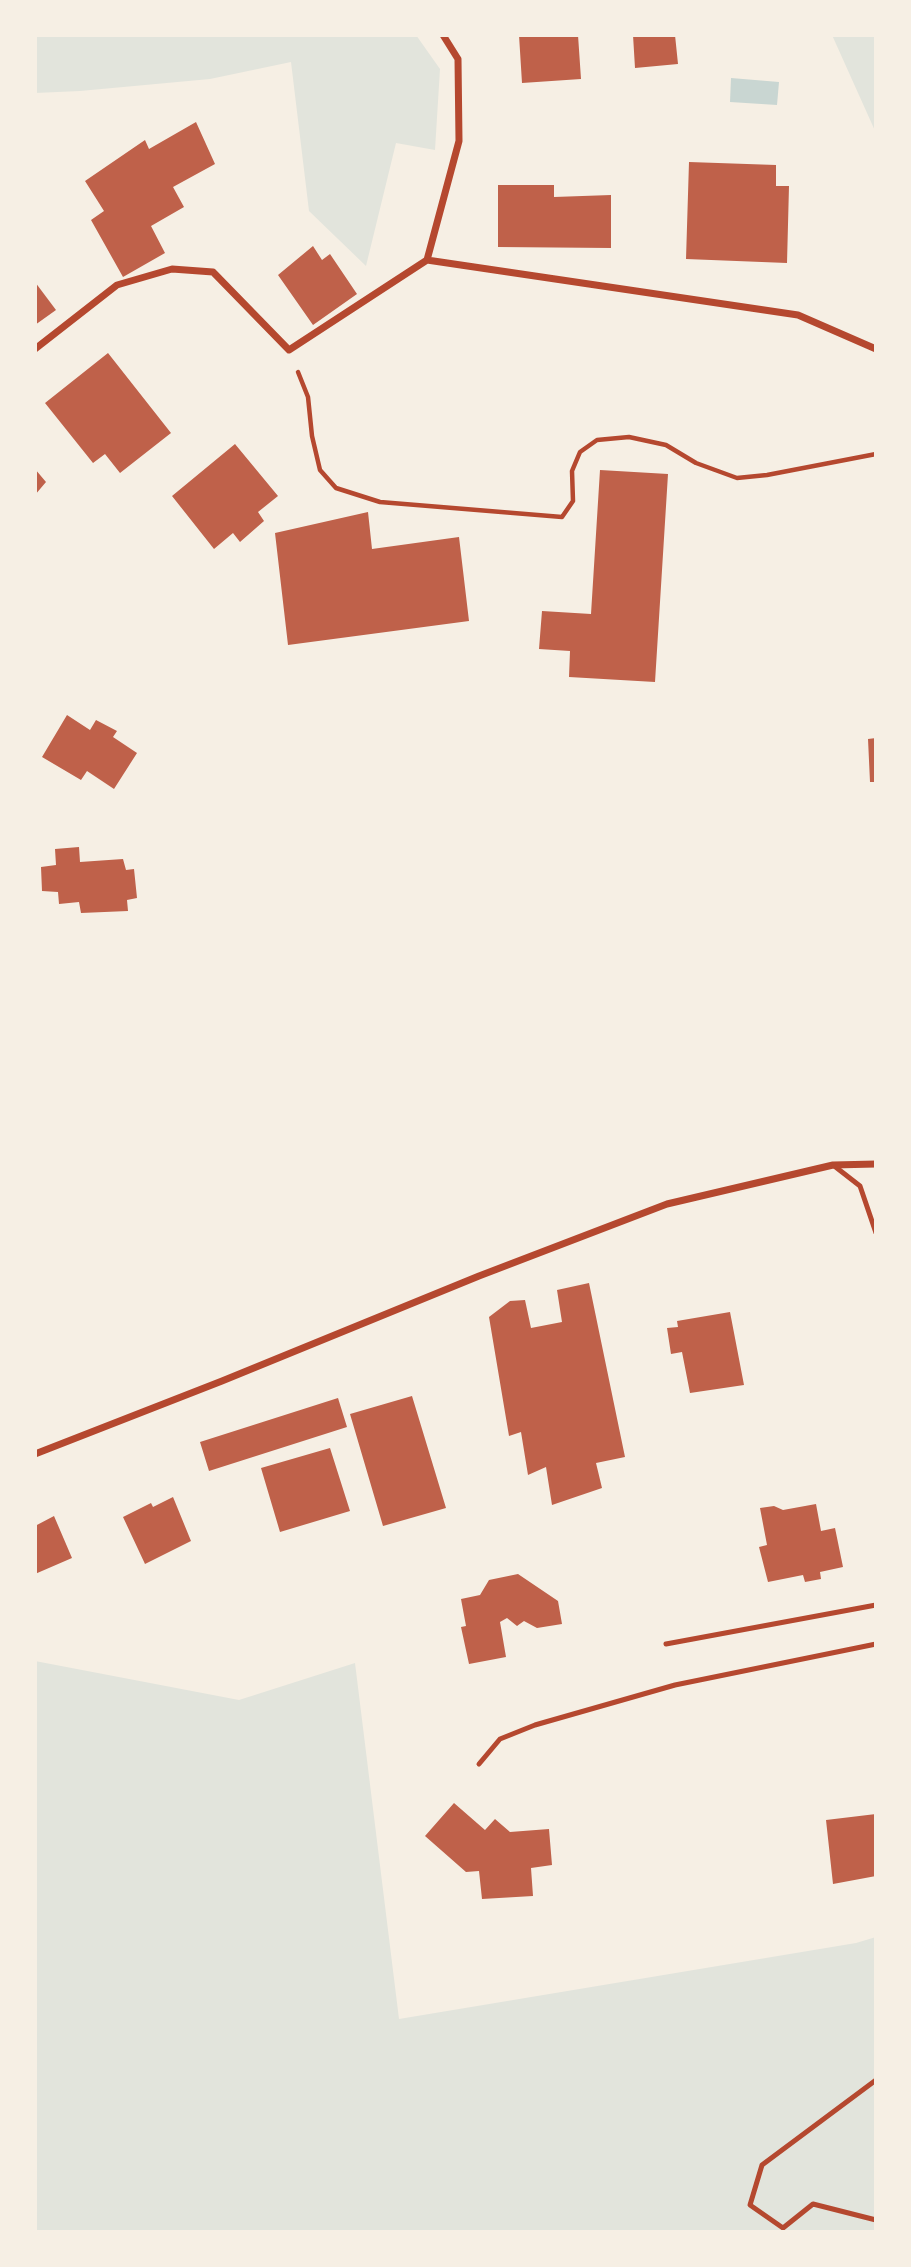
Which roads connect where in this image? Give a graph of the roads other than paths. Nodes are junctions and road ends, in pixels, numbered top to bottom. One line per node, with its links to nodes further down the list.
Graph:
1 (443, 35): 2 (street)
2 (427, 260): 3 (street); 4 (street)
3 (35, 349)
4 (876, 349)
5 (876, 1164): 6 (street)
6 (833, 1165): 7 (lane); 8 (street)
7 (876, 1233)
8 (35, 1454)
9 (876, 1605): 10 (lane)
10 (666, 1644)
11 (876, 1644): 12 (lane)
12 (479, 1764)
13 (876, 2080): 14 (lane)
14 (876, 2220)

